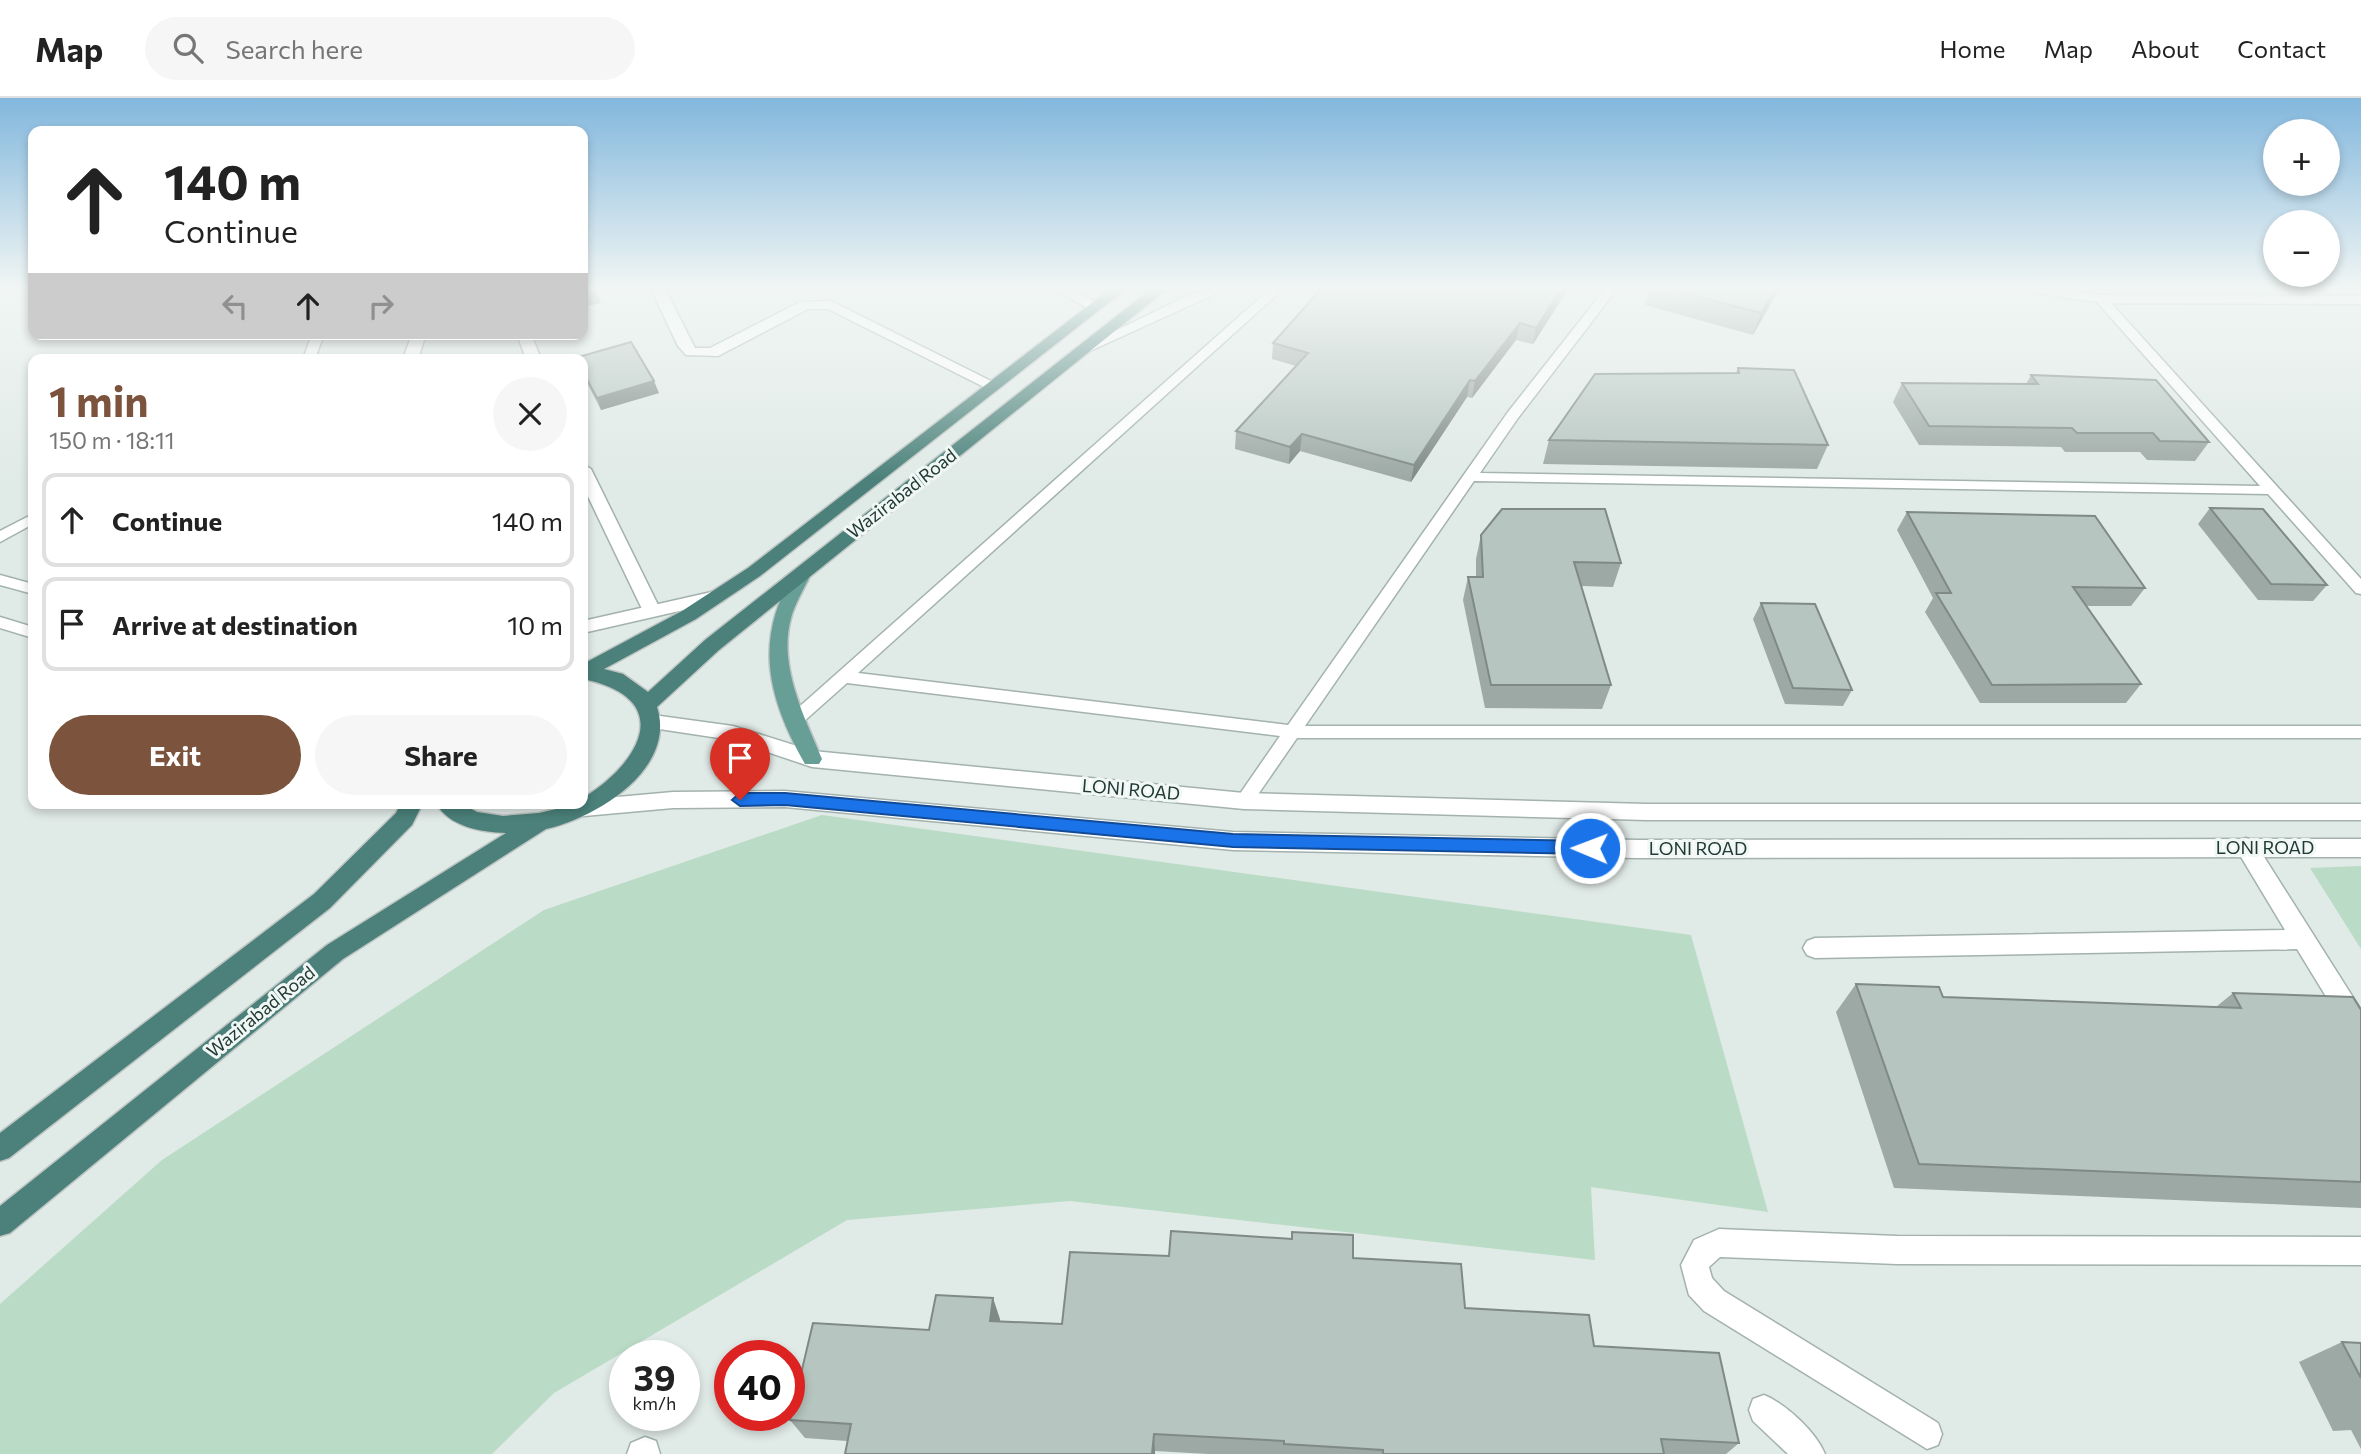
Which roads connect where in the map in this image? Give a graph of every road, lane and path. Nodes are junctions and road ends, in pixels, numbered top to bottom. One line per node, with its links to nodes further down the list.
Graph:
1 (926, 352): 7 (street)
2 (1037, 352): 7 (highway, Wazirabad Road)
3 (1081, 352): 13 (highway, Wazirabad Road)
4 (1206, 352): 24 (lane)
5 (1563, 352): 8 (lane)
6 (2150, 352): 10 (lane)
7 (993, 386): 17 (highway, Wazirabad Road)
8 (1469, 477): 10 (lane); 27 (lane)
9 (588, 479): 18 (street)
10 (2274, 489): 16 (lane)
11 (28, 521): 12 (lane)
12 (0, 537)
13 (802, 574): 25 (highway, Wazirabad Road); 26 (main road)
14 (0, 580): 15 (lane)
15 (28, 588)
16 (2361, 589)
17 (716, 597): 18 (street); 22 (highway, Wazirabad Road)
18 (652, 611): 20 (street)
19 (0, 622): 21 (lane)
20 (588, 626)
21 (28, 631)
22 (588, 670)
23 (588, 673): 25 (highway)
24 (844, 677): 26 (lane); 27 (lane)
25 (650, 713): 29 (street, LONI ROAD); 31 (highway)
26 (796, 719): 29 (main road)
27 (1294, 732): 28 (lane); 30 (lane)
28 (2361, 732)
29 (812, 759): 30 (street, LONI ROAD)
30 (1244, 801): 36 (street, LONI ROAD)
31 (588, 805)
32 (588, 808): 40 (street, LONI ROAD)
33 (409, 809): 45 (highway)
34 (452, 809): 38 (highway)
35 (581, 809): 38 (highway)
36 (1582, 811): 37 (street, LONI ROAD); 40 (street)
37 (2361, 812)
38 (538, 823): 46 (highway, Wazirabad Road)
39 (2246, 847): 40 (street, LONI ROAD); 41 (street, LONI ROAD); 42 (street)
40 (1590, 848)
41 (2361, 848)
42 (2303, 939): 43 (street); 44 (street)
43 (1815, 948)
44 (2361, 1031)
45 (0, 1149)
46 (0, 1223)
47 (2361, 1251): 49 (street)
48 (1764, 1410): 50 (street)
49 (1927, 1434)
50 (1810, 1454)

